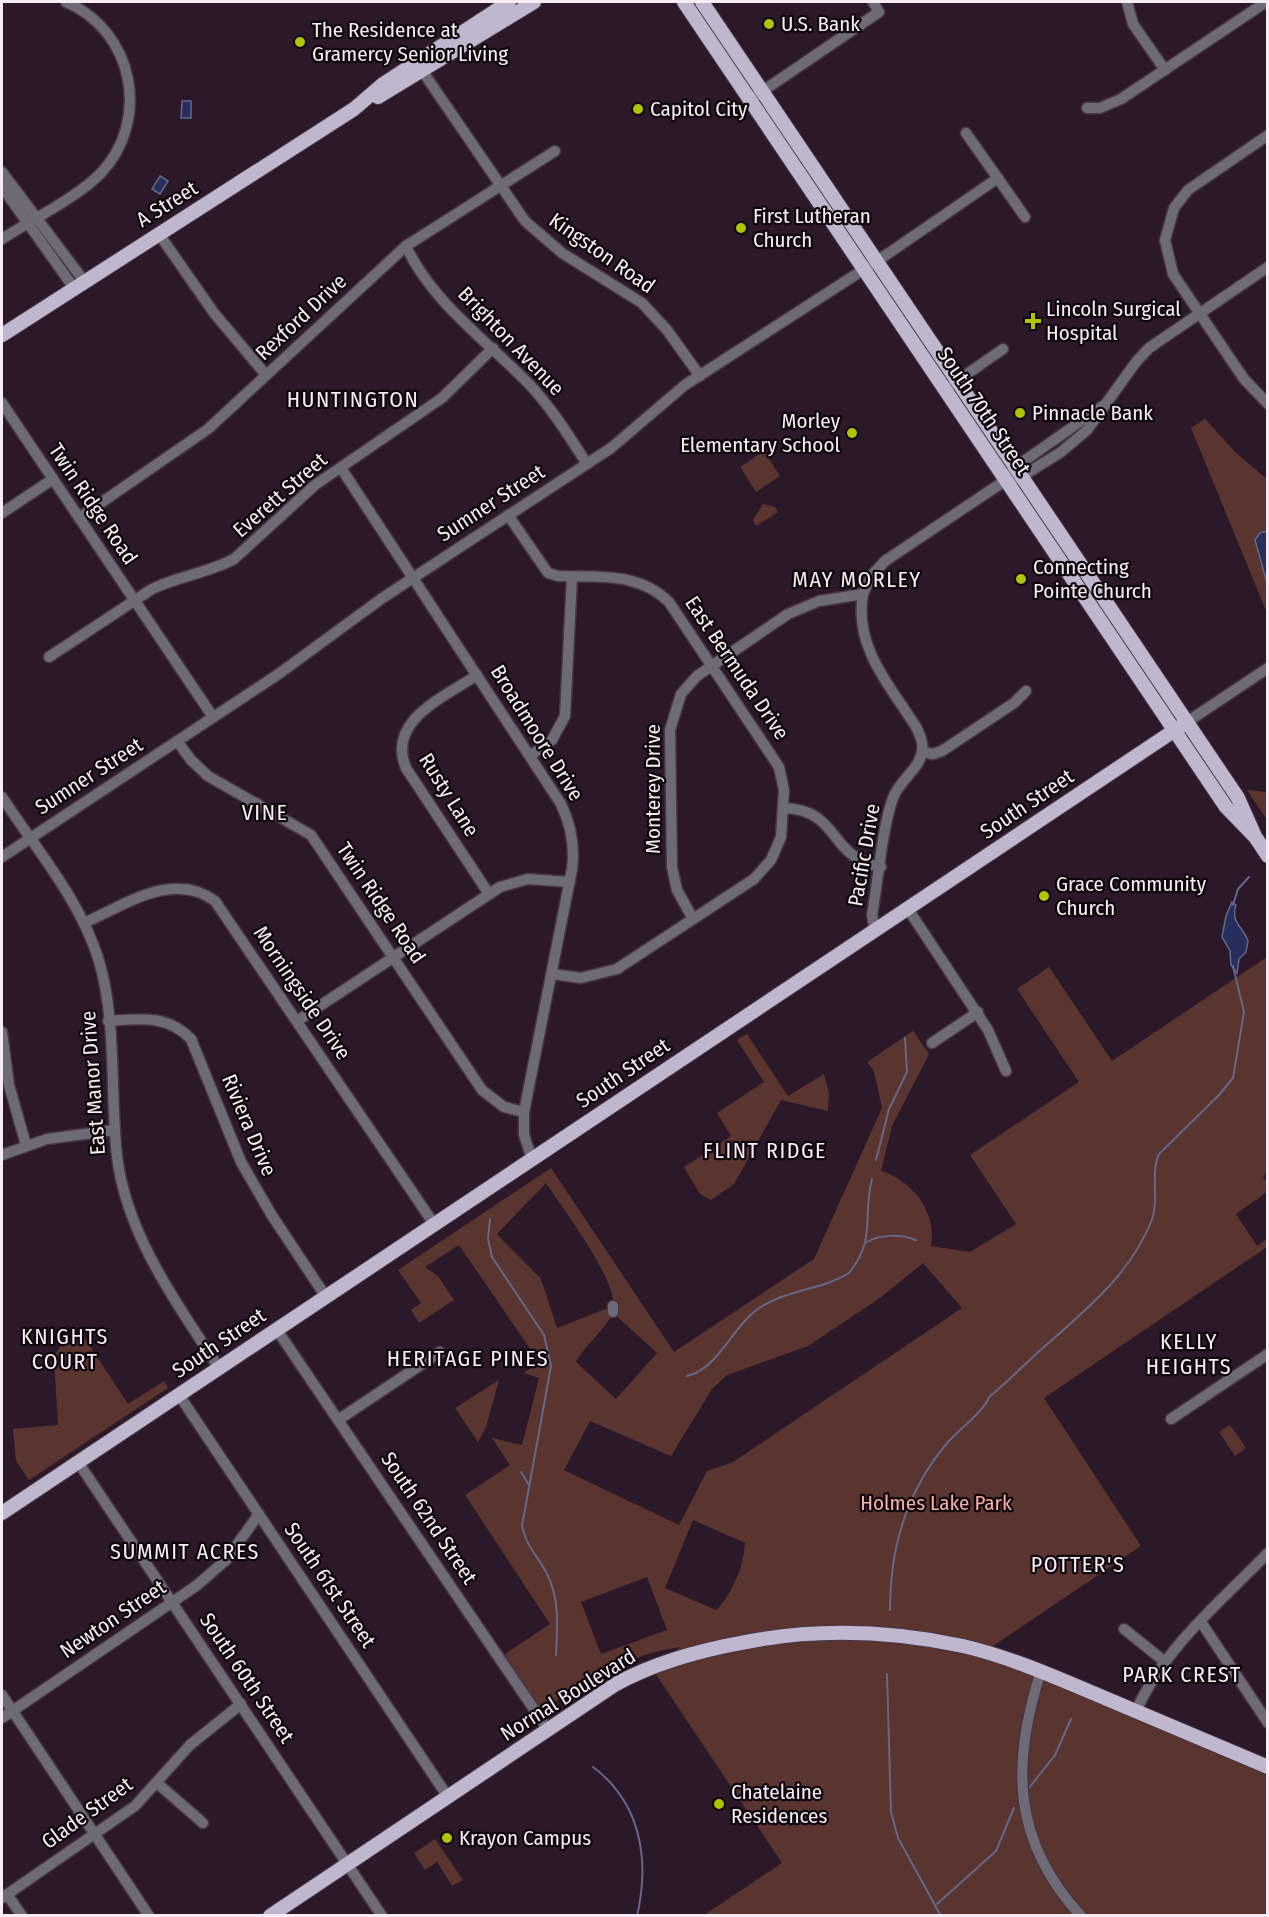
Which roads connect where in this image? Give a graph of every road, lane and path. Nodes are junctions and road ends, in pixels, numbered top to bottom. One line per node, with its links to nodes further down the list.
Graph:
1 (509, 2): 13 (main road, A Street)
2 (534, 2): 10 (main road, A Street)
3 (684, 2): 11 (main road, South 70th Street)
4 (702, 2): 11 (main road, South 70th Street)
5 (873, 2): 11 (street)
6 (1127, 2): 9 (street)
7 (1266, 2): 9 (street)
8 (74, 3): 22 (street)
9 (1165, 70): 12 (street)
10 (423, 72): 13 (main road, A Street); 19 (street, Kingston Road)
11 (756, 95): 26 (main road, South 70th Street)
12 (1088, 108)
13 (354, 109): 23 (main road, A Street)
14 (966, 133): 18 (street)
15 (1268, 135): 29 (street)
16 (555, 151): 19 (street, Rexford Drive)
17 (2, 171): 22 (street)
18 (998, 178): 21 (street); 26 (street, Sumner Street)
19 (501, 186): 25 (street, Rexford Drive); 34 (street, Kingston Road)
20 (2, 187): 22 (street)
21 (1025, 217)
22 (32, 219): 24 (street); 28 (street)
23 (159, 234): 28 (main road, A Street); 33 (street)
24 (2, 239)
25 (406, 246): 31 (street, Brighton Avenue); 33 (street, Rexford Drive)
26 (871, 265): 34 (street, Sumner Street); 35 (main road, South 70th Street); 36 (main road, South 70th Street)
27 (1268, 267): 29 (street)
28 (79, 284): 30 (main road, A Street)
29 (1199, 313): 38 (street); 41 (street)
30 (2, 335)
31 (492, 348): 39 (street, Brighton Avenue); 40 (street, Everett Street)
32 (1003, 349): 35 (street)
33 (266, 375): 46 (street, Rexford Drive)
34 (700, 376): 39 (street, Sumner Street)
35 (957, 381): 36 (street); 41 (main road, South 70th Street)
36 (944, 390): 43 (main road, South 70th Street)
37 (2, 403): 42 (street, Twin Ridge Road)
38 (1268, 404)
39 (588, 464): 45 (street, Sumner Street)
40 (341, 468): 47 (street, Broadmoore Drive); 50 (street, Everett Street)
41 (1018, 473): 43 (street); 57 (main road, South 70th Street)
42 (52, 479): 44 (street); 46 (street, Twin Ridge Road)
43 (1006, 480): 49 (street); 57 (main road, South 70th Street)
44 (2, 513)
45 (508, 515): 47 (street, Sumner Street); 48 (street, East Bermuda Drive)
46 (79, 518): 50 (street, Twin Ridge Road)
47 (413, 577): 54 (street, Broadmoore Drive); 56 (street, Sumner Street)
48 (572, 577): 52 (street, East Bermuda Drive); 60 (street)
49 (863, 594): 52 (street, Monterey Drive); 59 (street)
50 (134, 600): 51 (street, Everett Street); 56 (street, Twin Ridge Road)
51 (49, 657)
52 (712, 665): 62 (street, East Bermuda Drive); 70 (street, Monterey Drive)
53 (1268, 668): 57 (street, South Street)
54 (477, 675): 60 (street, Broadmoore Drive); 68 (street, Rusty Lane)
55 (1026, 691): 59 (street)
56 (213, 717): 58 (street, Sumner Street)
57 (1182, 726): 64 (main road, South 70th Street); 69 (main road, South Street)
58 (177, 741): 63 (street, Sumner Street); 73 (street, Twin Ridge Road)
59 (922, 752): 66 (street, Pacific Drive)
60 (530, 756): 67 (street, Broadmoore Drive)
61 (2, 797): 63 (street, East Manor Drive)
62 (784, 808): 66 (street); 70 (street, East Bermuda Drive)
63 (29, 838): 65 (street, Sumner Street); 71 (street, East Manor Drive)
64 (1268, 856)
65 (2, 857)
66 (880, 867): 72 (street, Pacific Drive)
67 (570, 882): 68 (street); 74 (street, Broadmoore Drive)
68 (489, 894): 73 (street)
69 (908, 909): 72 (main road, South Street); 75 (street)
70 (693, 919): 74 (street, East Bermuda Drive)
71 (84, 923): 76 (street, East Manor Drive); 77 (street, Morningside Drive)
72 (875, 931): 85 (main road, South Street)
73 (393, 957): 77 (street); 81 (street, Twin Ridge Road)
74 (552, 974): 81 (street, Broadmoore Drive)
75 (978, 1012): 79 (street); 80 (street)
76 (108, 1021): 82 (street, East Manor Drive); 87 (street, Riviera Drive)
77 (297, 1021): 86 (street, Morningside Drive)
78 (2, 1032): 83 (street)
79 (932, 1043)
80 (1006, 1071)
81 (524, 1112): 85 (street, Broadmoore Drive)
82 (115, 1130): 83 (street); 91 (street, East Manor Drive)
83 (26, 1145): 84 (street)
84 (2, 1155)
85 (532, 1159): 86 (main road, South Street)
86 (434, 1224): 87 (main road, South Street)
87 (326, 1297): 88 (main road, South Street)
88 (277, 1330): 91 (main road, South Street); 94 (street, South 62nd Street)
89 (440, 1352): 94 (street)
90 (1268, 1354): 93 (street)
91 (219, 1368): 92 (main road, South Street)
92 (179, 1395): 95 (main road, South Street); 97 (street, South 61st Street)
93 (1171, 1419)
94 (338, 1420): 110 (street, South 62nd Street)
95 (78, 1462): 96 (main road, South Street); 99 (street, South 60th Street)
96 (2, 1513)
97 (259, 1514): 99 (street, Newton Street); 113 (street, South 61st Street)
98 (1268, 1553): 100 (street)
99 (173, 1603): 105 (street, South 60th Street); 106 (street, Newton Street)
100 (1201, 1622): 102 (street); 109 (street)
101 (1124, 1629): 102 (street)
102 (1164, 1661): 107 (street)
103 (1041, 1671): 107 (main road, Normal Boulevard); 110 (main road, Normal Boulevard); 122 (street)
104 (2, 1695): 106 (street)
105 (241, 1704): 112 (street, Glade Street); 116 (street, South 60th Street)
106 (12, 1711): 108 (street, Newton Street); 115 (street)
107 (1136, 1711): 111 (main road, Normal Boulevard)
108 (2, 1718)
109 (1268, 1723)
110 (548, 1730): 113 (main road, Normal Boulevard)
111 (1268, 1767)
112 (157, 1783): 114 (street); 115 (street, Glade Street)
113 (448, 1797): 116 (main road, Normal Boulevard)
114 (203, 1823)
115 (95, 1835): 117 (street, Glade Street); 119 (street)
116 (348, 1863): 120 (main road, Normal Boulevard); 121 (street, South 60th Street)
117 (4, 1896): 118 (street)
118 (22, 1916)
119 (149, 1916)
120 (270, 1916)
121 (382, 1916)
122 (1081, 1916)

